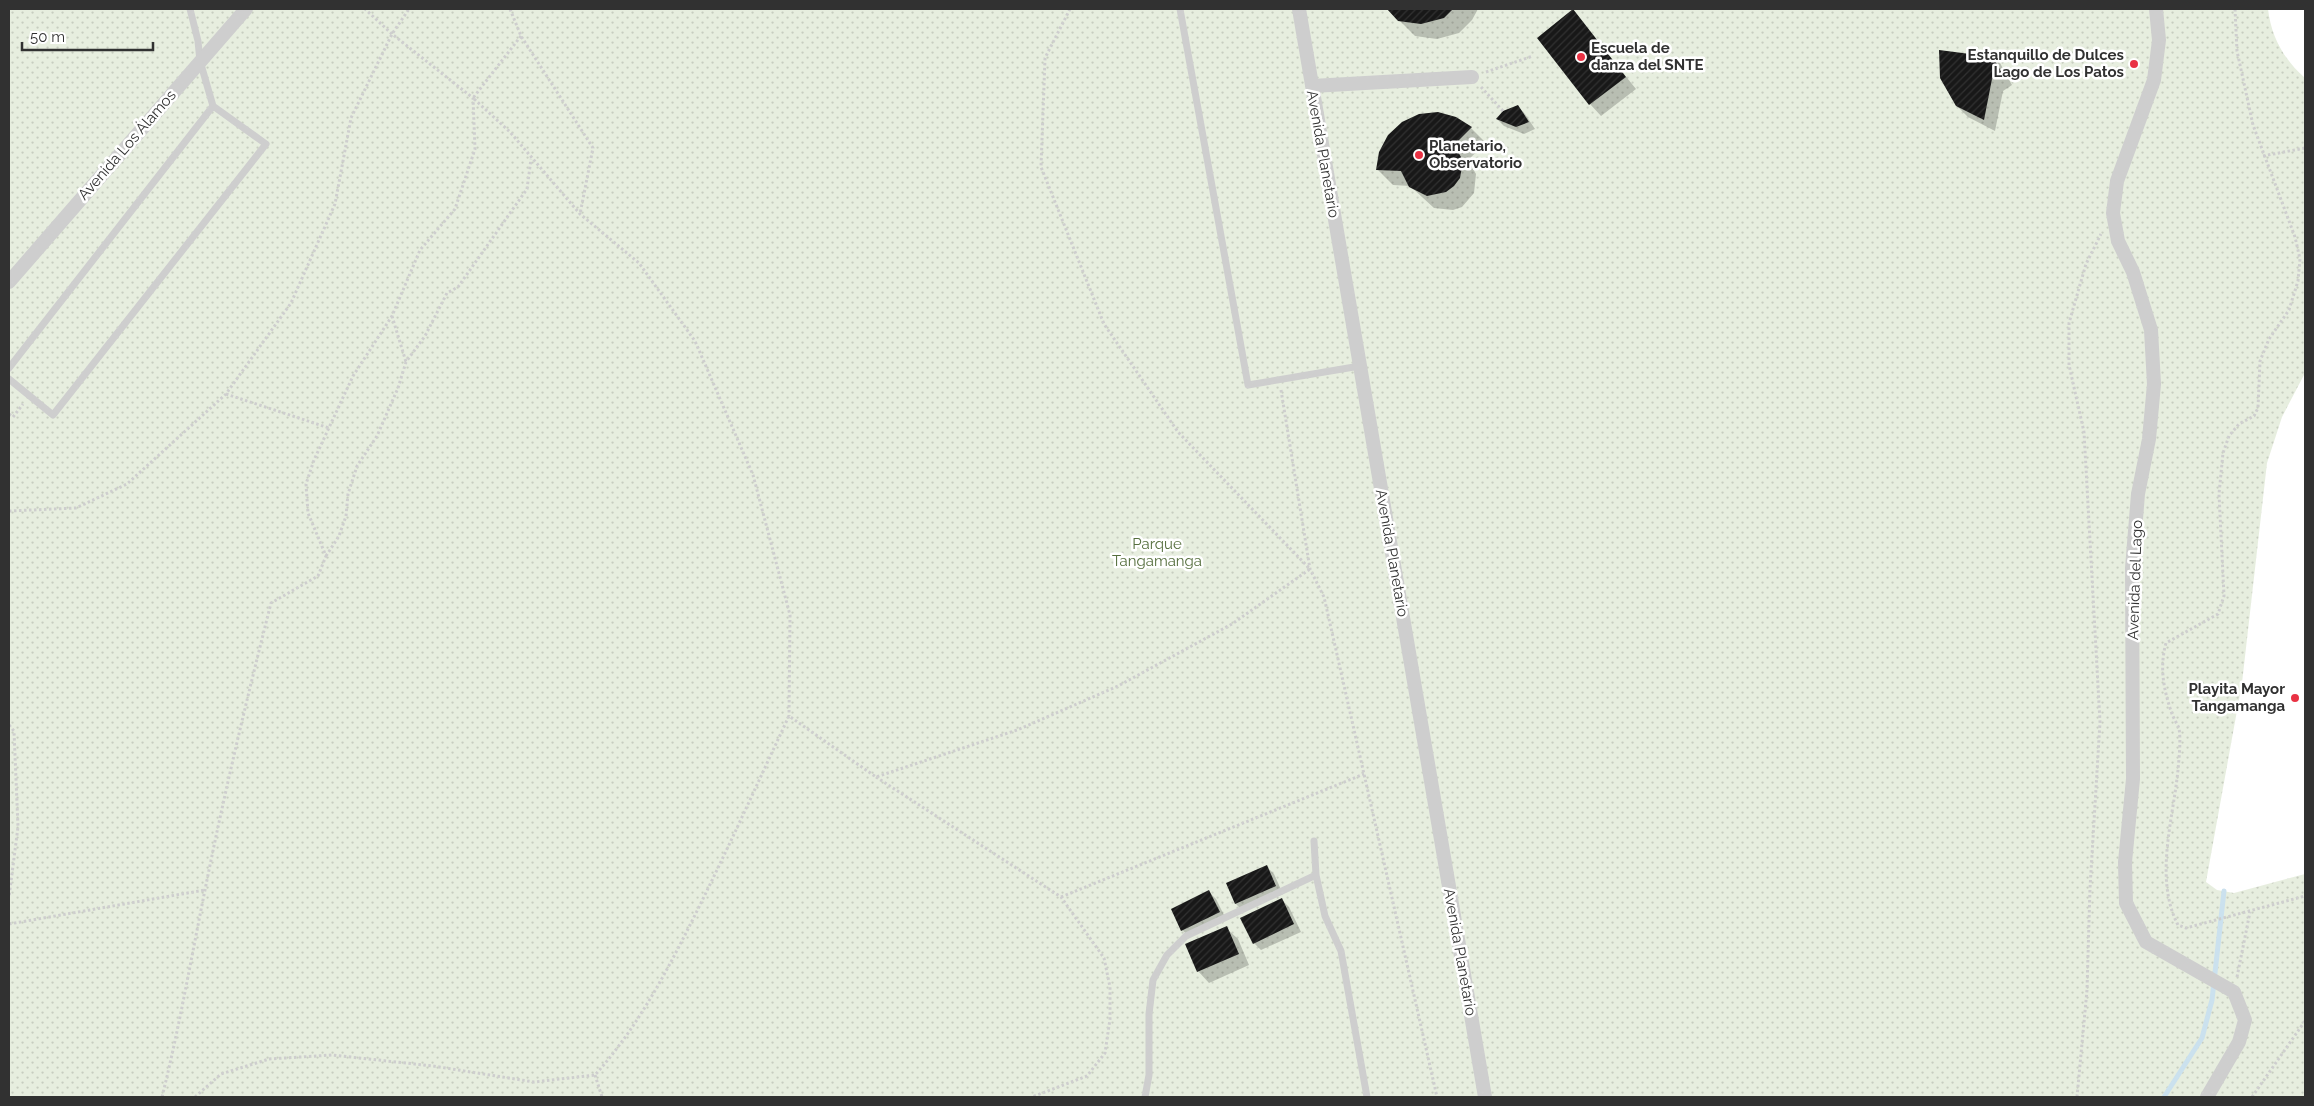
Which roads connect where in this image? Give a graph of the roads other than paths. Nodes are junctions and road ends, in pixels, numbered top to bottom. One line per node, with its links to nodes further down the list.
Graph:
1 (190, 9): 6 (lane)
2 (246, 9): 6 (street, Avenida Los Álamos)
3 (1180, 9): 11 (lane)
4 (1299, 9): 8 (street, Avenida Planetario)
5 (2156, 9): 19 (street, Avenida del Lago)
6 (200, 61): 9 (lane); 10 (street, Avenida Los Álamos)
7 (1472, 77): 8 (street)
8 (1312, 86): 11 (street, Avenida Planetario)
9 (213, 106): 12 (lane); 13 (lane)
10 (9, 282)
11 (1360, 366): 18 (street, Avenida Planetario)
12 (9, 368)
13 (9, 379)
14 (1314, 841): 15 (lane)
15 (1316, 875): 16 (lane); 17 (lane)
16 (1145, 1097)
17 (1367, 1097)
18 (1485, 1097)
19 (2207, 1097)

